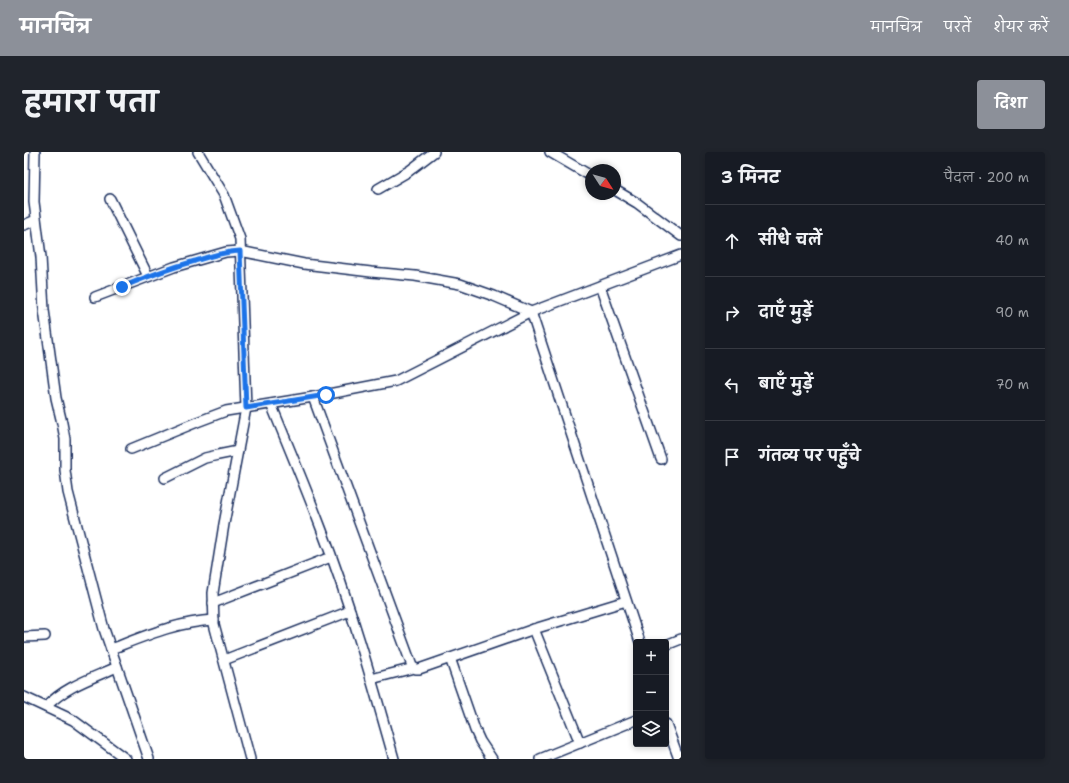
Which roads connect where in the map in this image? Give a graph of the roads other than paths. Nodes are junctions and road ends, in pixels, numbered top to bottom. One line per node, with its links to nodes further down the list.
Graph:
1 (34, 152): 9 (street)
2 (198, 152): 12 (street)
3 (434, 152): 6 (street)
4 (550, 152): 5 (street)
5 (585, 172)
6 (378, 189)
7 (621, 194): 11 (street)
8 (110, 199): 14 (street)
9 (36, 220): 10 (street); 36 (street)
10 (24, 225)
11 (681, 236)
12 (240, 251): 14 (street); 17 (street); 20 (street)
13 (681, 255): 15 (street)
14 (148, 276): 16 (street)
15 (600, 286): 17 (street); 23 (street)
16 (95, 297)
17 (531, 312): 18 (street); 26 (street)
18 (313, 397): 19 (street); 40 (street)
19 (271, 404): 20 (street); 25 (street)
20 (246, 408): 21 (street); 22 (street)
21 (131, 448)
22 (238, 451): 24 (street); 27 (street)
23 (661, 460)
24 (165, 478)
25 (331, 557): 27 (street); 28 (street)
26 (626, 601): 30 (street); 33 (street)
27 (213, 603): 29 (street)
28 (350, 611): 38 (street); 41 (street)
29 (214, 620): 36 (street); 38 (street)
30 (534, 629): 37 (street); 46 (street)
31 (45, 636): 32 (street)
32 (24, 637)
33 (639, 639)
34 (681, 639): 35 (street)
35 (669, 643)
36 (111, 649): 39 (street)
37 (450, 658): 40 (street); 51 (street)
38 (224, 660): 49 (street)
39 (117, 667): 43 (street); 48 (street)
40 (414, 668): 41 (street)
41 (371, 679): 50 (street)
42 (24, 697): 43 (street)
43 (46, 707): 47 (street)
44 (633, 721): 46 (street)
45 (669, 733): 53 (street)
46 (580, 743): 52 (street)
47 (126, 759)
48 (149, 759)
49 (250, 759)
50 (394, 759)
51 (492, 759)
52 (540, 759)
53 (678, 759)

